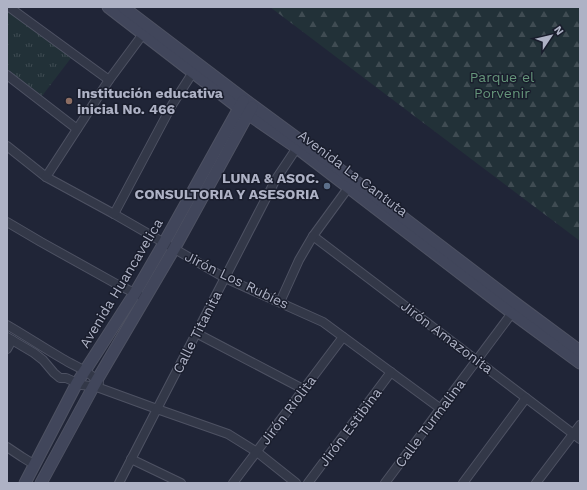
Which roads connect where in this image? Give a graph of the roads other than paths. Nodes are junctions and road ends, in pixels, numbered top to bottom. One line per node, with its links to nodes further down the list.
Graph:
1 (9, 7): 7 (street)
2 (108, 7): 4 (main road, Avenida La Cantuta)
3 (123, 7): 4 (main road, Avenida La Cantuta)
4 (146, 30): 5 (main road, Avenida La Cantuta); 7 (street)
5 (196, 67): 8 (main road, Avenida La Cantuta); 14 (street)
6 (7, 75): 9 (street)
7 (109, 80): 9 (street)
8 (246, 106): 10 (main road, Avenida La Cantuta); 17 (main road, Avenida Huancavelica); 18 (main road, Avenida Huancavelica)
9 (77, 129): 12 (street)
10 (299, 144): 13 (main road, Avenida La Cantuta); 19 (street, Calle Titanita)
11 (7, 146): 12 (street, Jirón Los Rubíes)
12 (46, 176): 14 (street, Jirón Los Rubíes)
13 (351, 184): 16 (street); 23 (main road, Avenida La Cantuta)
14 (114, 214): 17 (street, Jirón Los Rubíes)
15 (7, 222): 20 (street)
16 (313, 236): 22 (street); 30 (street, Jirón Amazonita)
17 (164, 243): 18 (street, Jirón Los Rubíes); 20 (main road, Avenida Huancavelica)
18 (174, 249): 19 (street, Jirón Los Rubíes); 21 (main road, Avenida Huancavelica)
19 (225, 278): 22 (street, Jirón Los Rubíes); 25 (street, Calle Titanita)
20 (135, 293): 21 (street); 32 (main road, Avenida Huancavelica)
21 (147, 297): 35 (main road, Avenida Huancavelica)
22 (280, 302): 26 (street, Jirón Los Rubíes)
23 (515, 309): 29 (main road, Avenida La Cantuta); 30 (street, Calle Turmalina); 31 (main road, Avenida La Cantuta)
24 (7, 325): 32 (street)
25 (196, 333): 36 (street); 38 (street, Calle Titanita)
26 (343, 337): 33 (street, Jirón Los Rubíes); 36 (street, Jirón Riolita)
27 (9, 338): 28 (street); 34 (street)
28 (7, 349)
29 (580, 351)
30 (477, 360): 37 (street, Jirón Amazonita); 39 (street, Calle Turmalina)
31 (580, 363)
32 (85, 370): 34 (main road, Avenida Huancavelica); 35 (street)
33 (391, 372): 39 (street, Jirón Los Rubíes); 53 (street, Jirón Estibina)
34 (78, 383): 35 (street); 45 (main road, Avenida Huancavelica)
35 (98, 385): 38 (street); 48 (main road, Avenida Huancavelica)
36 (303, 390): 43 (street, Jirón Riolita)
37 (526, 398): 41 (street, Jirón Amazonita); 55 (street)
38 (156, 409): 43 (street); 44 (street, Calle Titanita)
39 (441, 409): 54 (street, Calle Turmalina)
40 (580, 425): 41 (street)
41 (577, 437): 46 (street)
42 (7, 447): 45 (street)
43 (256, 452): 51 (street, Jirón Riolita); 52 (street)
44 (131, 459): 49 (street, Calle Titanita); 50 (street)
45 (35, 465): 47 (main road, Avenida Huancavelica)
46 (539, 482)
47 (25, 483)
48 (41, 483)
49 (119, 483)
50 (180, 483)
51 (233, 483)
52 (296, 483)
53 (308, 483)
54 (385, 483)
55 (463, 483)

